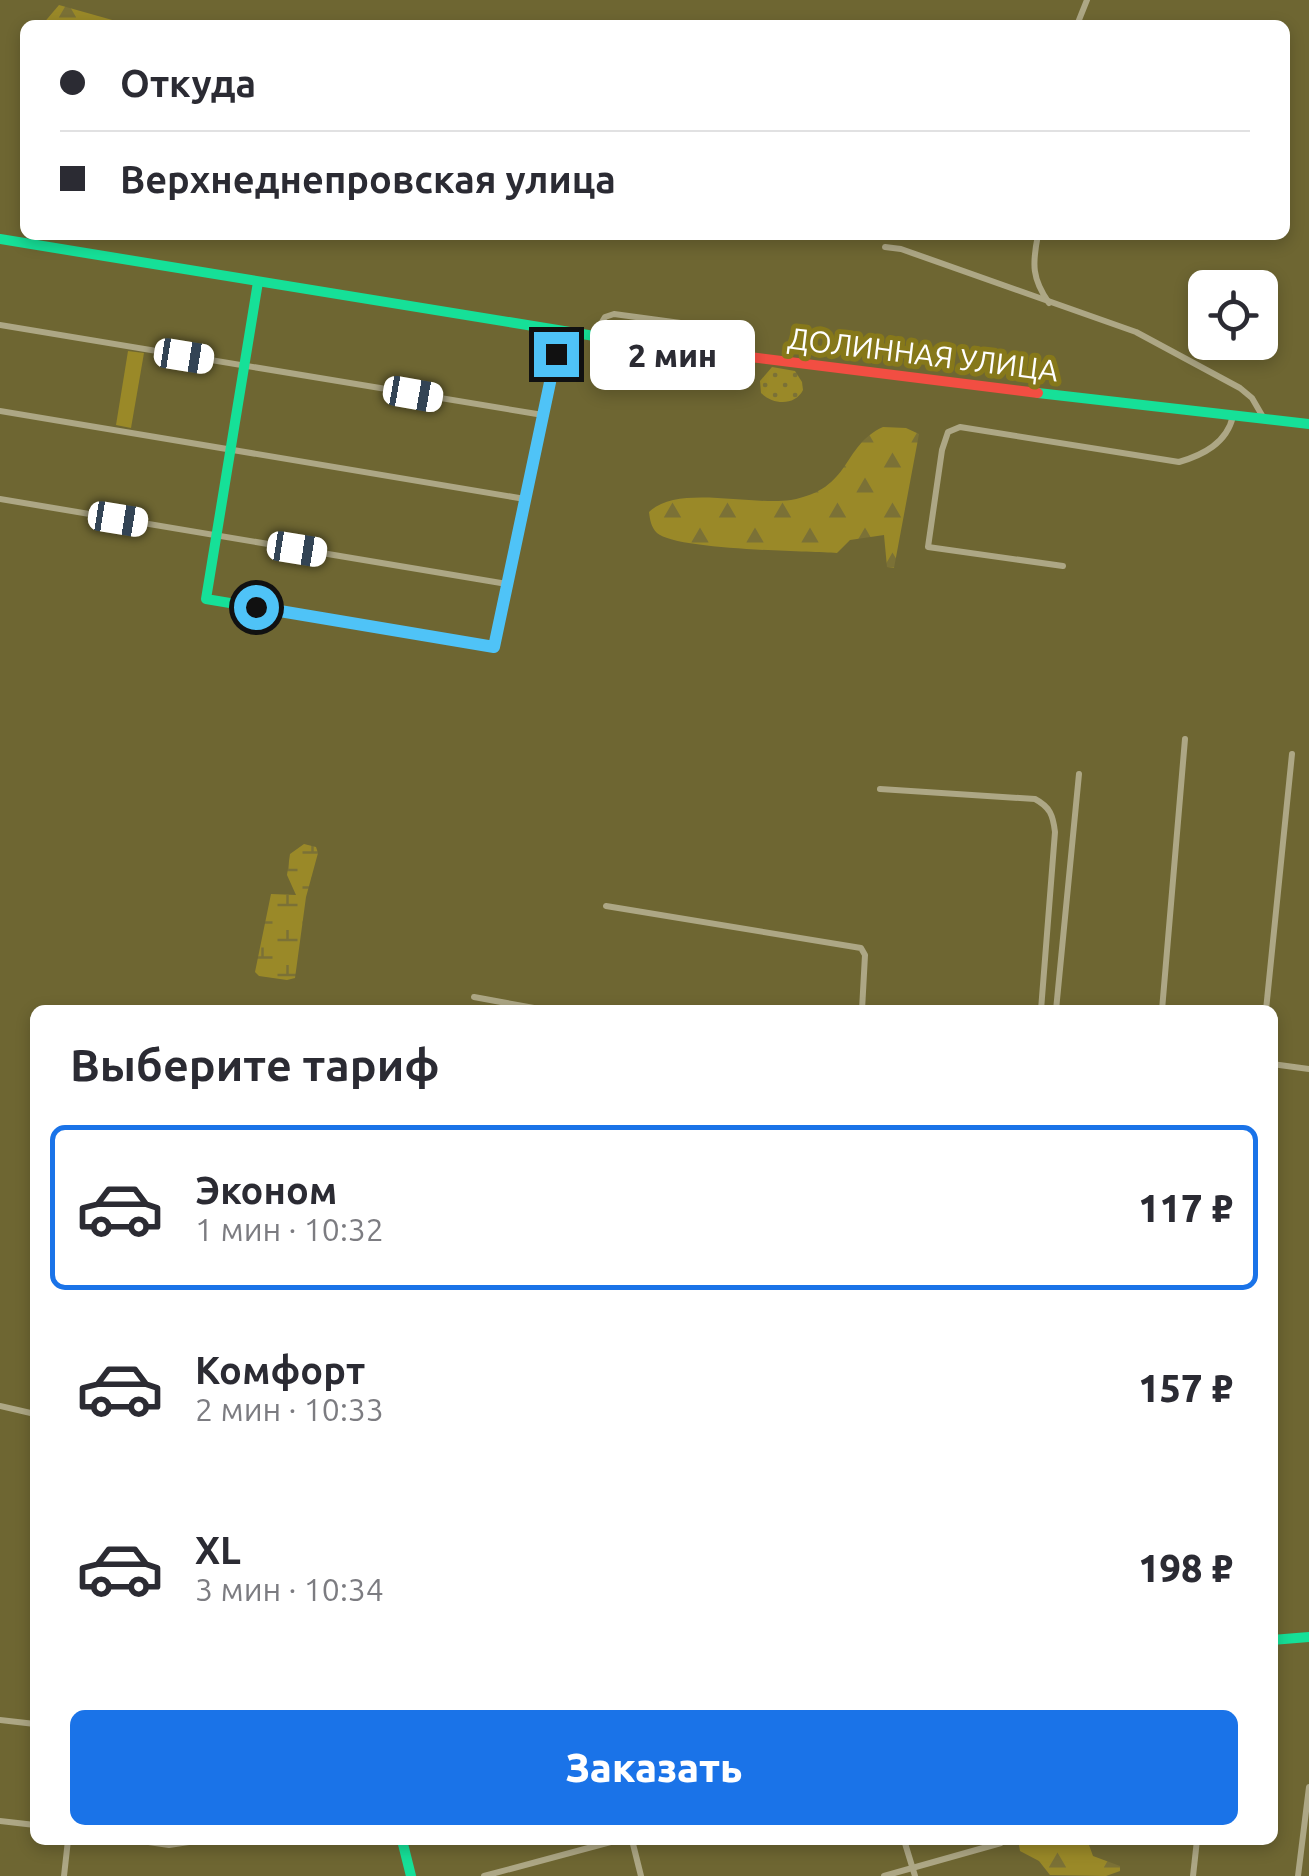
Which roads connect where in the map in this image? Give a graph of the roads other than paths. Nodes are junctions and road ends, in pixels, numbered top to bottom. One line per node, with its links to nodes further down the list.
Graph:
1 (0, 238): 4 (street, ДОЛИННАЯ УЛИЦА)
2 (1037, 240): 5 (street)
3 (884, 247): 5 (street)
4 (258, 282): 7 (street, ДОЛИННАЯ УЛИЦА); 10 (street)
5 (1050, 303): 14 (street)
6 (0, 325): 10 (street)
7 (560, 332): 8 (street, ДОЛИННАЯ УЛИЦА); 12 (street)
8 (593, 336): 9 (street, ДОЛИННАЯ УЛИЦА); 9 (street)
9 (755, 359): 13 (street, ДОЛИННАЯ УЛИЦА)
10 (244, 366): 12 (street); 16 (street)
11 (0, 412): 16 (street)
12 (543, 415): 18 (street)
13 (1234, 416): 14 (street, ДОЛИННАЯ УЛИЦА); 20 (street)
14 (1263, 418): 15 (street, ДОЛИННАЯ УЛИЦА)
15 (1309, 424)
16 (230, 450): 18 (street); 19 (street)
17 (0, 499): 19 (street)
18 (525, 499): 21 (street)
19 (216, 535): 21 (street); 21 (street)
20 (1064, 566)
21 (507, 584)
22 (1185, 739): 32 (street)
23 (1292, 754): 33 (street)
24 (1078, 774): 31 (street)
25 (880, 789): 30 (street)
26 (606, 906): 29 (street)
27 (474, 997): 28 (street)
28 (518, 1005)
29 (862, 1005)
30 (1041, 1005)
31 (1056, 1005)
32 (1162, 1005)
33 (1267, 1005)
34 (1278, 1065): 35 (street)
35 (1309, 1069)
36 (0, 1406): 37 (street)
37 (30, 1413)
38 (1309, 1637): 39 (street)
39 (1278, 1640)
40 (0, 1720): 41 (street)
41 (30, 1723)
42 (1309, 1787): 59 (street)
43 (0, 1821): 44 (street)
44 (30, 1824)
45 (67, 1845): 53 (street)
46 (403, 1845): 54 (street)
47 (599, 1845): 55 (street)
48 (633, 1845): 56 (street)
49 (906, 1845): 52 (street)
50 (997, 1845): 52 (street)
51 (1196, 1845): 58 (street)
52 (914, 1872): 57 (street)
53 (64, 1876)
54 (411, 1876)
55 (484, 1876)
56 (641, 1876)
57 (884, 1876)
58 (1192, 1876)
59 (1298, 1876)

